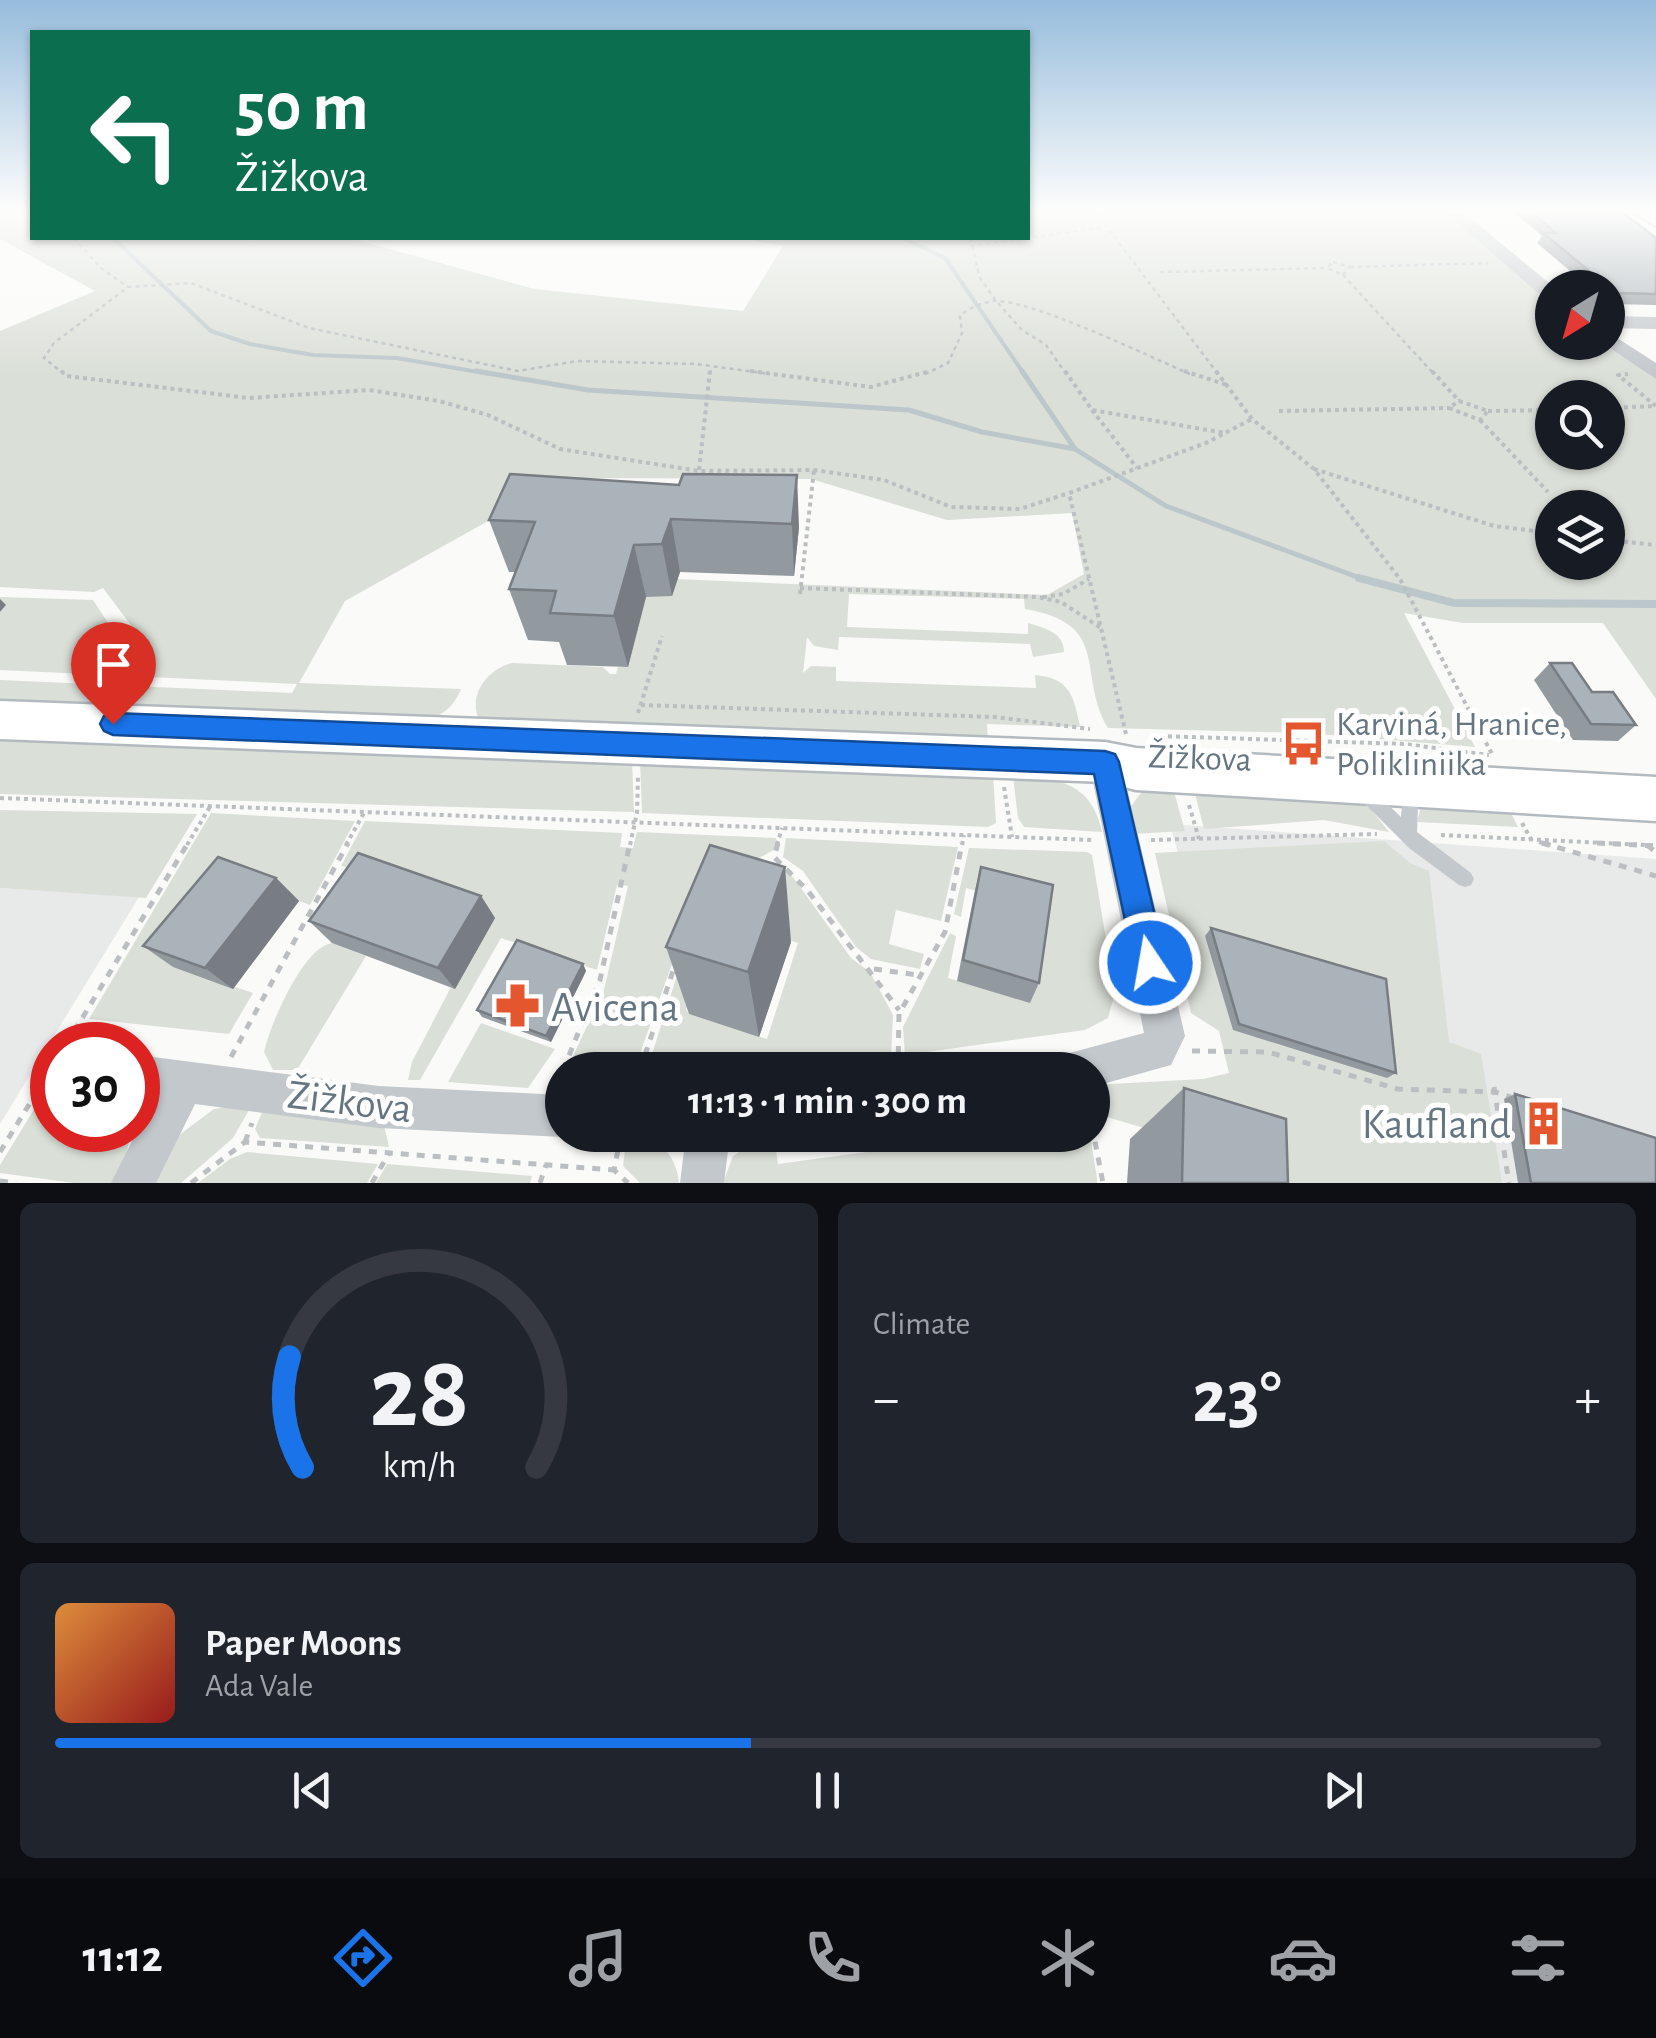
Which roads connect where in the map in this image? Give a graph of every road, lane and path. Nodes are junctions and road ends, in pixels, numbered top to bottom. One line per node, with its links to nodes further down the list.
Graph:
1 (98, 266): 8 (path)
2 (976, 266): 9 (path)
3 (1135, 266): 17 (path)
4 (1350, 266): 7 (path)
5 (1328, 268): 6 (path); 7 (path)
6 (1160, 272)
7 (1343, 274): 18 (path)
8 (128, 287): 13 (path); 30 (path)
9 (996, 301): 13 (path); 17 (path); 21 (path)
10 (1625, 322): 11 (street)
11 (1656, 322)
12 (1625, 351): 14 (street)
13 (712, 366): 30 (path)
14 (1654, 372): 15 (path)
15 (1624, 380)
16 (1625, 381): 19 (path)
17 (1227, 385): 25 (path)
18 (1460, 401): 20 (path); 24 (path)
19 (1625, 407)
20 (1450, 408): 23 (path); 26 (path)
21 (1092, 410): 27 (path); 28 (path)
22 (1535, 410): 24 (path)
23 (1279, 411)
24 (1488, 411): 26 (path)
25 (1252, 418): 27 (path); 29 (path)
26 (1480, 420): 32 (path)
27 (1226, 433): 28 (path)
28 (1137, 468): 33 (path)
29 (1314, 469): 34 (path); 45 (path)
30 (699, 470): 31 (path)
31 (814, 470): 33 (path); 38 (path)
32 (1546, 490)
33 (1069, 493): 37 (path)
34 (1535, 531)
35 (1625, 542): 36 (path)
36 (1656, 545)
37 (1090, 578): 38 (path); 39 (path)
38 (1038, 598): 39 (path)
39 (1101, 628): 44 (path)
40 (662, 636): 42 (path)
41 (0, 720): 42 (street, Žižkova)
42 (638, 724): 44 (street, Žižkova); 44 (path); 56 (path)
43 (1156, 736): 45 (path)
44 (1116, 740): 47 (street, Žižkova); 48 (street, Žižkova); 62 (street, Žižkova)
45 (1489, 754): 46 (path)
46 (1494, 763)
47 (1656, 777)
48 (1343, 782): 50 (street, Žižkova); 58 (lane)
49 (1004, 785): 60 (path)
50 (1428, 785): 52 (street, Žižkova); 58 (lane)
51 (0, 798): 54 (path)
52 (1656, 798)
53 (1188, 803): 61 (path)
54 (211, 805): 55 (path); 73 (path)
55 (365, 811): 56 (path); 80 (path)
56 (633, 823): 57 (path); 75 (path)
57 (782, 828): 59 (path); 65 (path)
58 (1408, 832): 61 (path); 63 (path); 68 (lane)
59 (964, 835): 60 (path); 71 (path)
60 (1012, 837): 62 (path)
61 (1198, 839): 62 (path)
62 (1122, 841): 74 (street, Žižkova)
63 (1535, 841): 64 (path); 67 (path)
64 (1656, 849)
65 (774, 857): 66 (path); 70 (path)
66 (763, 863)
67 (1656, 876)
68 (1465, 879)
69 (682, 950): 76 (path)
70 (874, 968): 71 (path); 72 (path)
71 (920, 976): 72 (path)
72 (900, 1012): 77 (path)
73 (80, 1022)
74 (1157, 1050): 78 (street); 81 (path)
75 (570, 1052)
76 (646, 1052)
77 (899, 1052)
78 (1110, 1062)
79 (160, 1079): 80 (street, Žižkova)
80 (199, 1084): 84 (street, Žižkova); 94 (street)
81 (1494, 1089): 82 (path); 101 (path)
82 (1513, 1098)
83 (30, 1102): 85 (path)
84 (545, 1115)
85 (0, 1152)
86 (618, 1152): 91 (path)
87 (706, 1152): 99 (street)
88 (1097, 1152): 100 (path)
89 (388, 1153): 90 (path); 95 (path); 96 (path)
90 (546, 1165): 91 (path); 97 (path)
91 (614, 1170): 98 (path)
92 (0, 1181): 93 (path)
93 (16, 1183)
94 (132, 1183)
95 (190, 1183)
96 (372, 1183)
97 (540, 1183)
98 (628, 1183)
99 (702, 1183)
100 (1104, 1183)
101 (1509, 1183)

